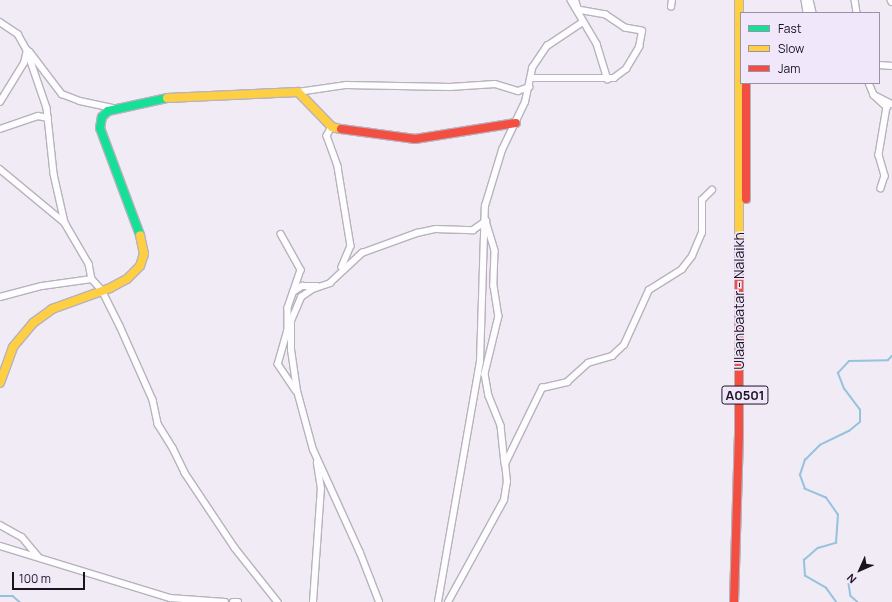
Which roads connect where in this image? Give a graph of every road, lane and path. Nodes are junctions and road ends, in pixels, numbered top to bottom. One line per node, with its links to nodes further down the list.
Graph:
1 (571, 0): 10 (street)
2 (575, 0): 10 (street)
3 (672, 0): 9 (street)
4 (738, 0): 62 (main road, Ulaanbaatar - Nalaikh / A0501)
5 (746, 0): 11 (main road)
6 (805, 0): 12 (street)
7 (810, 0): 13 (street)
8 (854, 0): 14 (street)
9 (671, 7)
10 (578, 10): 16 (street); 21 (street)
11 (746, 12)
12 (807, 12)
13 (813, 12)
14 (857, 12)
15 (0, 22): 17 (street)
16 (583, 22): 20 (street); 21 (street)
17 (28, 50): 27 (street); 29 (street); 30 (street)
18 (880, 65): 19 (street)
19 (892, 66)
20 (531, 78): 21 (street); 24 (street)
21 (608, 79)
22 (746, 84): 63 (main road, Ulaanbaatar - Nalaikh / A0501)
23 (869, 84): 26 (street)
24 (529, 87): 25 (street); 31 (street)
25 (298, 92): 29 (main road); 32 (main road)
26 (874, 94): 28 (street); 35 (street)
27 (0, 102)
28 (892, 104)
29 (115, 109): 43 (main road)
30 (48, 118): 33 (street); 38 (street)
31 (516, 123): 32 (main road); 37 (street)
32 (332, 127): 40 (street)
33 (0, 129)
34 (0, 170): 38 (street)
35 (880, 188)
36 (712, 190): 50 (street)
37 (486, 221): 40 (street); 50 (street); 60 (street)
38 (65, 223): 41 (street)
39 (281, 234): 44 (street)
40 (341, 269): 42 (street)
41 (92, 278): 43 (street); 45 (street)
42 (319, 286): 44 (street); 46 (street)
43 (102, 290): 47 (main road); 57 (street)
44 (293, 292): 46 (street); 48 (street)
45 (0, 297)
46 (291, 321): 48 (street)
47 (0, 383)
48 (297, 391): 49 (street)
49 (316, 458): 58 (street); 59 (street)
50 (505, 464): 61 (street)
51 (0, 525): 53 (street)
52 (0, 546): 53 (street)
53 (39, 557): 54 (street)
54 (224, 602)
55 (233, 602): 56 (street)
56 (238, 602)
57 (278, 602)
58 (313, 602)
59 (379, 602)
60 (438, 602)
61 (448, 602)
62 (734, 602)
63 (740, 602)

